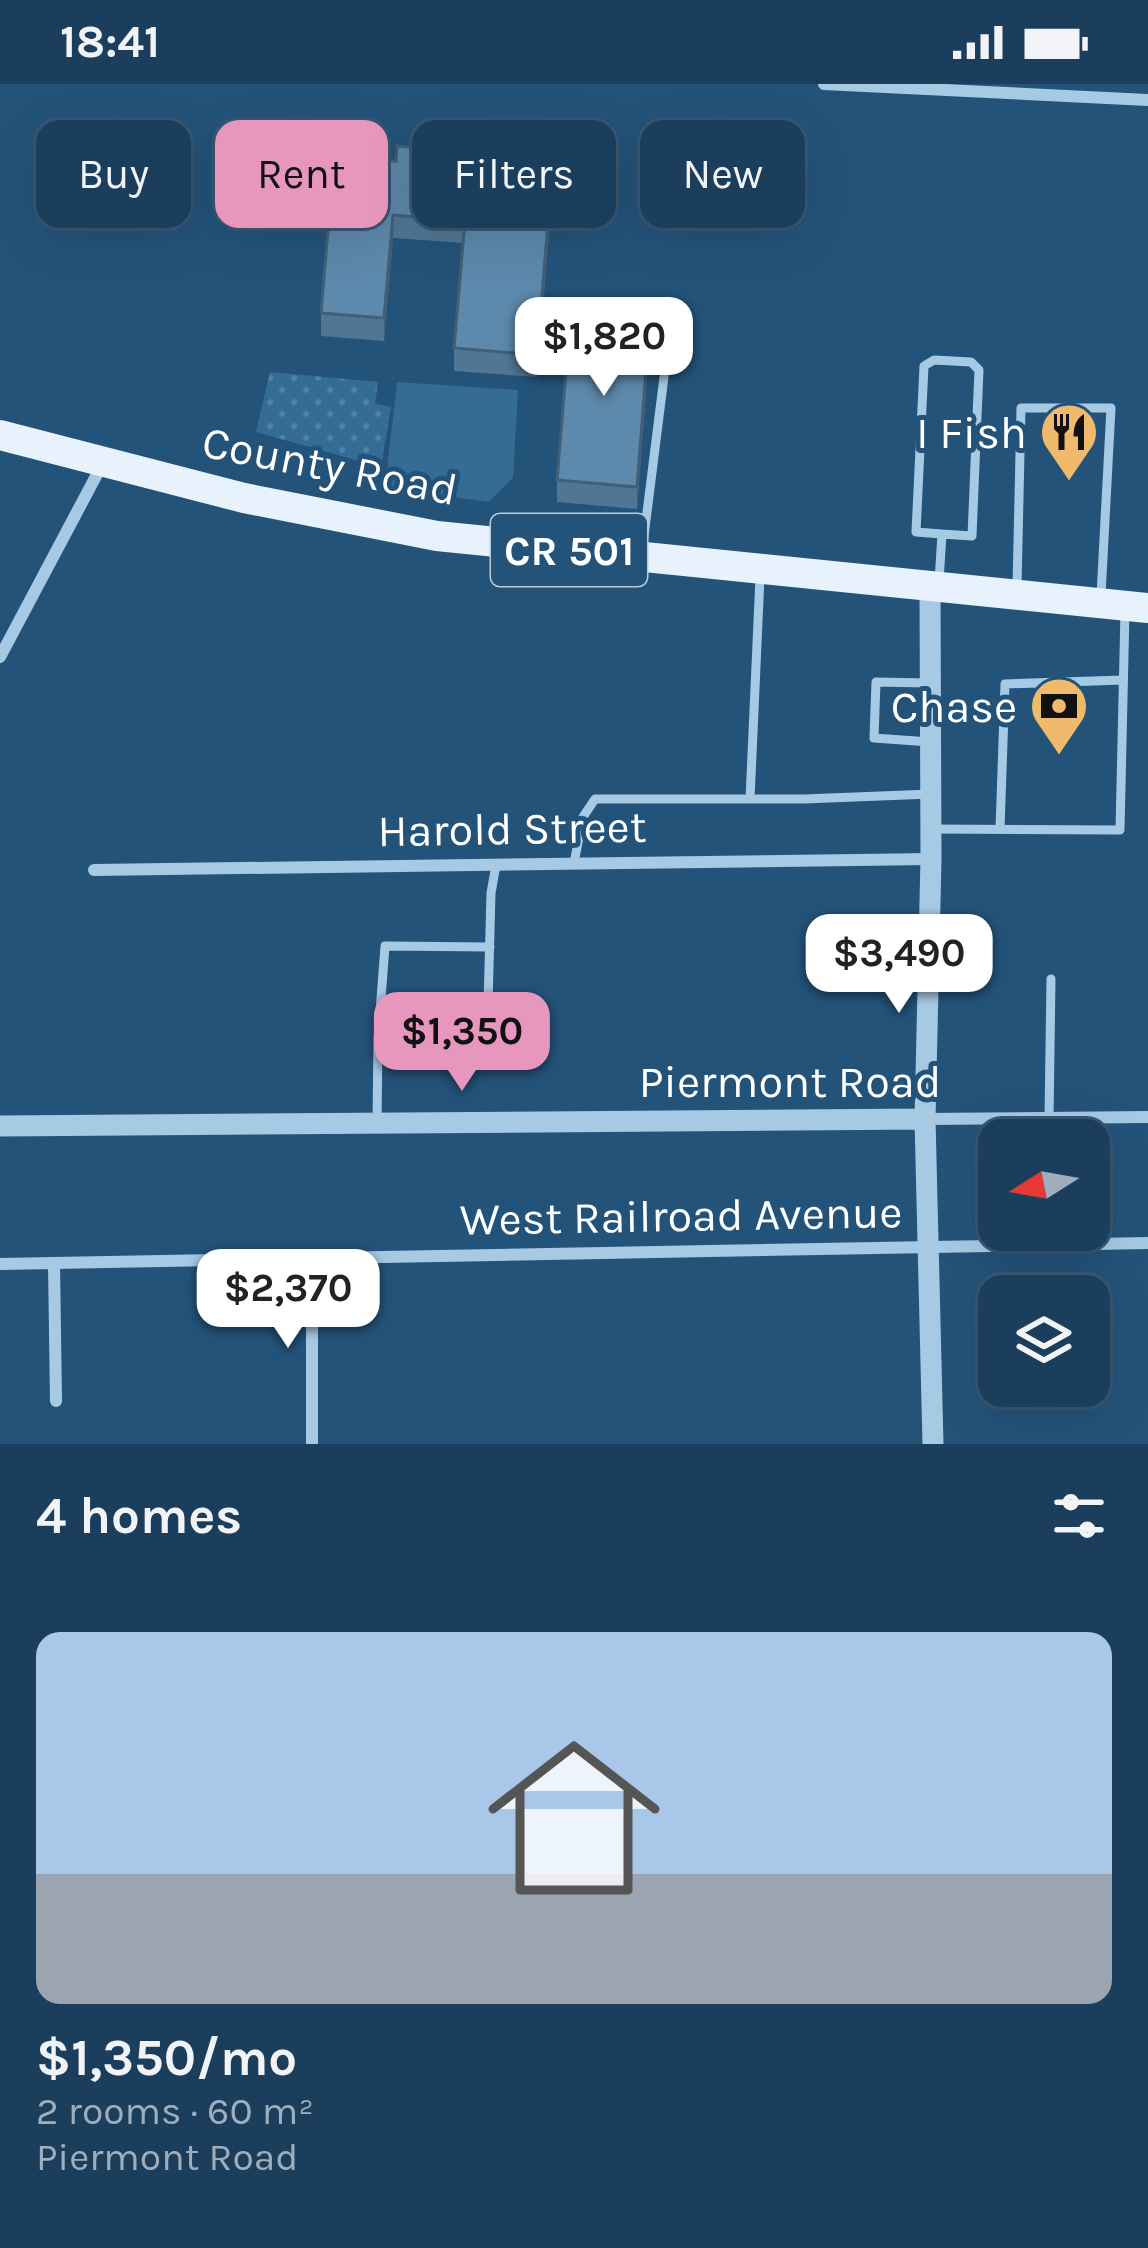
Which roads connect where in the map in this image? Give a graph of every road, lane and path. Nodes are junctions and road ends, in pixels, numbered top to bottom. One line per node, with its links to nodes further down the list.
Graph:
1 (824, 84): 2 (street)
2 (1148, 100)
3 (664, 377): 7 (lane)
4 (0, 435): 5 (main road, County Road / CR 501)
5 (104, 462): 7 (main road, County Road / CR 501); 12 (street)
6 (942, 535): 6 (lane); 9 (lane)
7 (641, 557): 8 (main road, County Road / CR 501)
8 (761, 569): 9 (main road, County Road / CR 501); 17 (lane)
9 (934, 586): 10 (main road, County Road / CR 501); 14 (street)
10 (1017, 592): 11 (main road, County Road / CR 501); 11 (lane)
11 (1124, 606): 13 (lane)
12 (0, 657)
13 (1123, 680): 19 (lane); 19 (lane)
14 (930, 684): 15 (street); 15 (lane)
15 (930, 742): 16 (street)
16 (931, 794): 17 (lane); 18 (street)
17 (750, 800): 21 (lane)
18 (931, 829): 19 (lane); 20 (street)
19 (1000, 830)
20 (931, 859): 21 (street, Harold Street); 29 (street)
21 (574, 863): 22 (street, Harold Street)
22 (496, 865): 23 (street, Harold Street); 24 (lane)
23 (94, 870)
24 (490, 946): 26 (lane); 26 (lane)
25 (1051, 979): 28 (lane)
26 (377, 1039): 30 (lane)
27 (1148, 1117): 28 (street, Piermont Road)
28 (1049, 1118): 29 (street, Piermont Road)
29 (925, 1119): 30 (street, Piermont Road); 33 (street)
30 (377, 1123): 31 (street, Piermont Road)
31 (0, 1126)
32 (1148, 1243): 33 (street, West Railroad Avenue)
33 (928, 1246): 34 (street, West Railroad Avenue); 39 (street)
34 (312, 1258): 35 (street, West Railroad Avenue); 38 (street)
35 (54, 1263): 36 (street, West Railroad Avenue); 37 (street)
36 (0, 1264)
37 (56, 1401)
38 (312, 1444)
39 (933, 1444)

